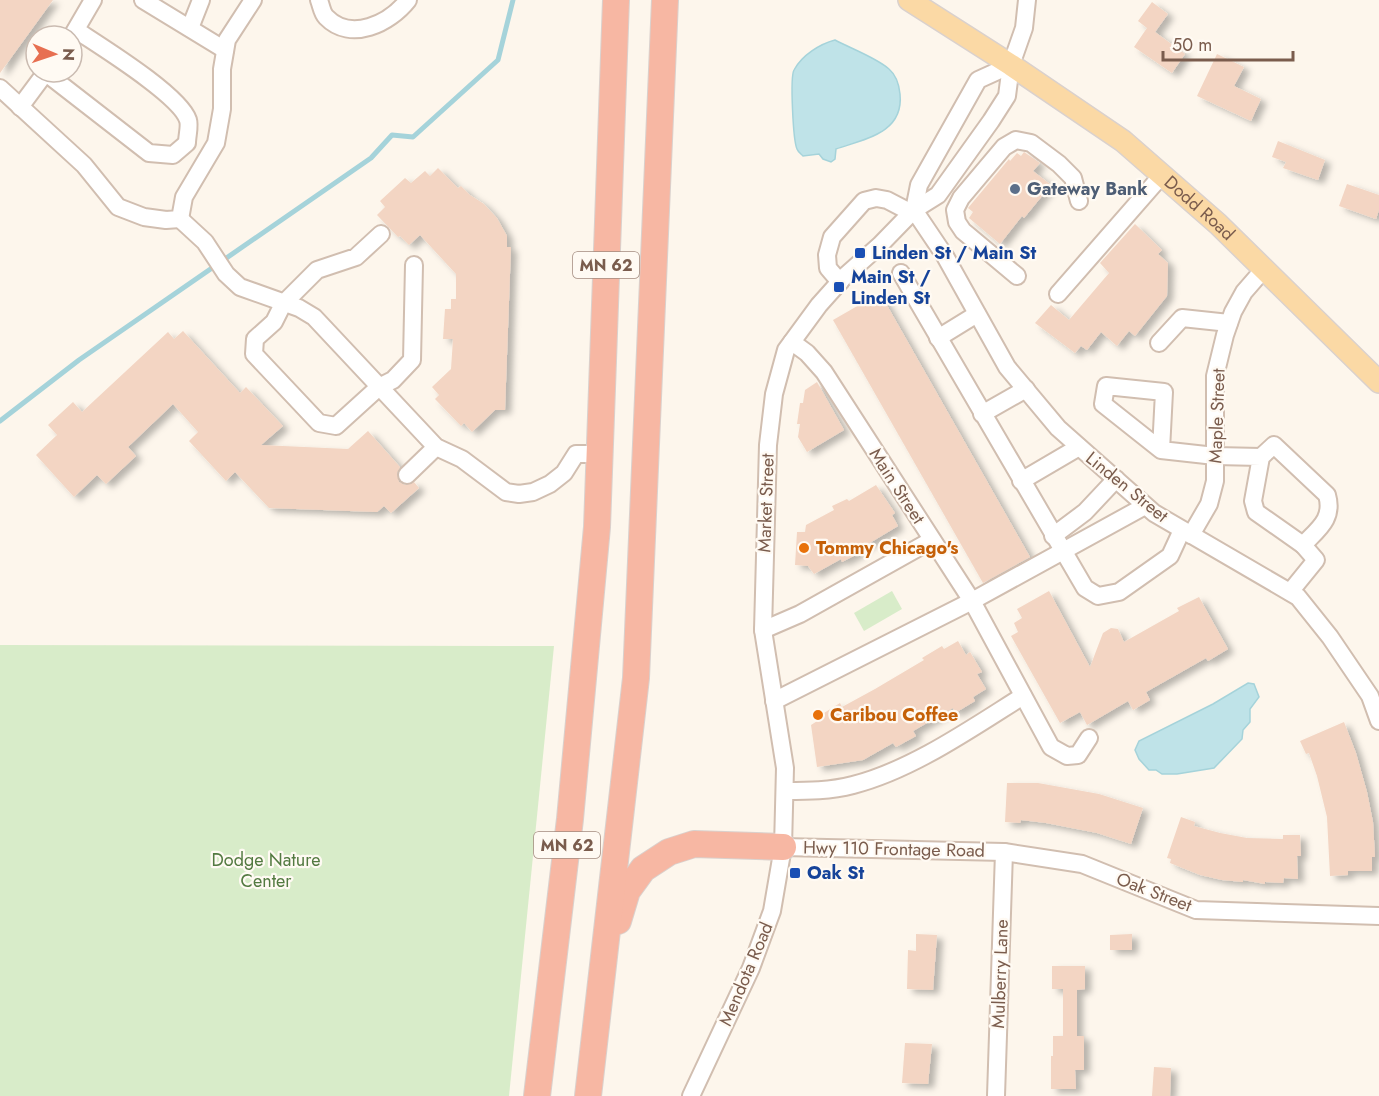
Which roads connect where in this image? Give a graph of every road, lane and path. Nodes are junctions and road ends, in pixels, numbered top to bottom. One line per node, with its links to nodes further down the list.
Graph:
1 (93, 0): 11 (street)
2 (143, 0): 12 (street)
3 (201, 0): 12 (street)
4 (253, 0): 14 (street)
5 (319, 0): 6 (street)
6 (408, 0)
7 (616, 0): 44 (highway, MN 62)
8 (665, 0): 67 (highway, MN 62)
9 (909, 0): 15 (main road, Dodd Road)
10 (1027, 0): 15 (street, Market Street)
11 (79, 24)
12 (189, 28): 14 (street)
13 (84, 39): 17 (street)
14 (225, 50): 23 (street)
15 (1011, 65): 20 (main road, Dodd Road); 22 (street, Market Street); 22 (street)
16 (37, 84): 19 (street)
17 (61, 84)
18 (0, 88): 19 (street)
19 (20, 107): 23 (street)
20 (1162, 175): 26 (main road, Dodd Road); 30 (street)
21 (1079, 201): 28 (street)
22 (913, 212): 29 (street, Market Street); 29 (street); 32 (street, Linden Street)
23 (183, 222): 31 (street)
24 (381, 234): 31 (street)
25 (414, 265): 38 (street)
26 (1264, 269): 33 (street, Maple Street); 37 (main road, Dodd Road)
27 (902, 273): 34 (street, Maple Street)
28 (1017, 276)
29 (840, 282): 35 (street, Market Street)
30 (1058, 294)
31 (283, 304): 38 (street); 38 (street)
32 (977, 314): 34 (street); 39 (street, Linden Street)
33 (1229, 323): 36 (street); 45 (street, Maple Street)
34 (938, 338): 40 (street, Maple Street)
35 (792, 342): 53 (street, Main Street); 58 (street, Market Street)
36 (1159, 343)
37 (1379, 382)
38 (379, 387): 41 (street)
39 (1026, 389): 40 (street); 42 (street, Linden Street)
40 (982, 414): 49 (street, Maple Street)
41 (436, 447): 44 (street); 47 (street)
42 (1079, 447): 48 (street, Linden Street); 49 (street)
43 (1161, 450): 43 (street); 45 (street)
44 (599, 454): 68 (highway, MN 62)
45 (1215, 456): 46 (street); 51 (street, Maple Street)
46 (1261, 457): 54 (street); 54 (street)
47 (407, 475)
48 (1116, 479): 50 (street, Linden Street); 52 (street)
49 (1021, 481): 52 (street, Maple Street)
50 (1145, 506): 51 (street, Linden Street); 55 (street)
51 (1186, 532): 55 (street, Maple Street); 56 (street, Linden Street)
52 (1053, 536): 55 (street, Maple Street)
53 (932, 540): 57 (street, Main Street); 58 (street)
54 (1303, 545): 56 (street)
55 (1063, 551): 57 (street)
56 (1290, 592): 61 (street, Linden Street)
57 (972, 602): 59 (street, Main Street); 60 (street)
58 (763, 630): 60 (street, Market Street)
59 (1023, 696): 62 (street, Main Street); 63 (street)
60 (774, 701): 63 (street, Market Street)
61 (1379, 721)
62 (1089, 738)
63 (785, 791): 64 (street, Market Street)
64 (783, 847): 65 (street, Hwy 110 Frontage Road); 67 (highway); 70 (street, Mendota Road)
65 (1004, 852): 66 (street, Oak Street); 71 (street, Mulberry Lane)
66 (1379, 916)
67 (602, 982): 69 (highway, MN 62)
68 (537, 1096)
69 (588, 1096)
70 (691, 1096)
71 (996, 1096)

